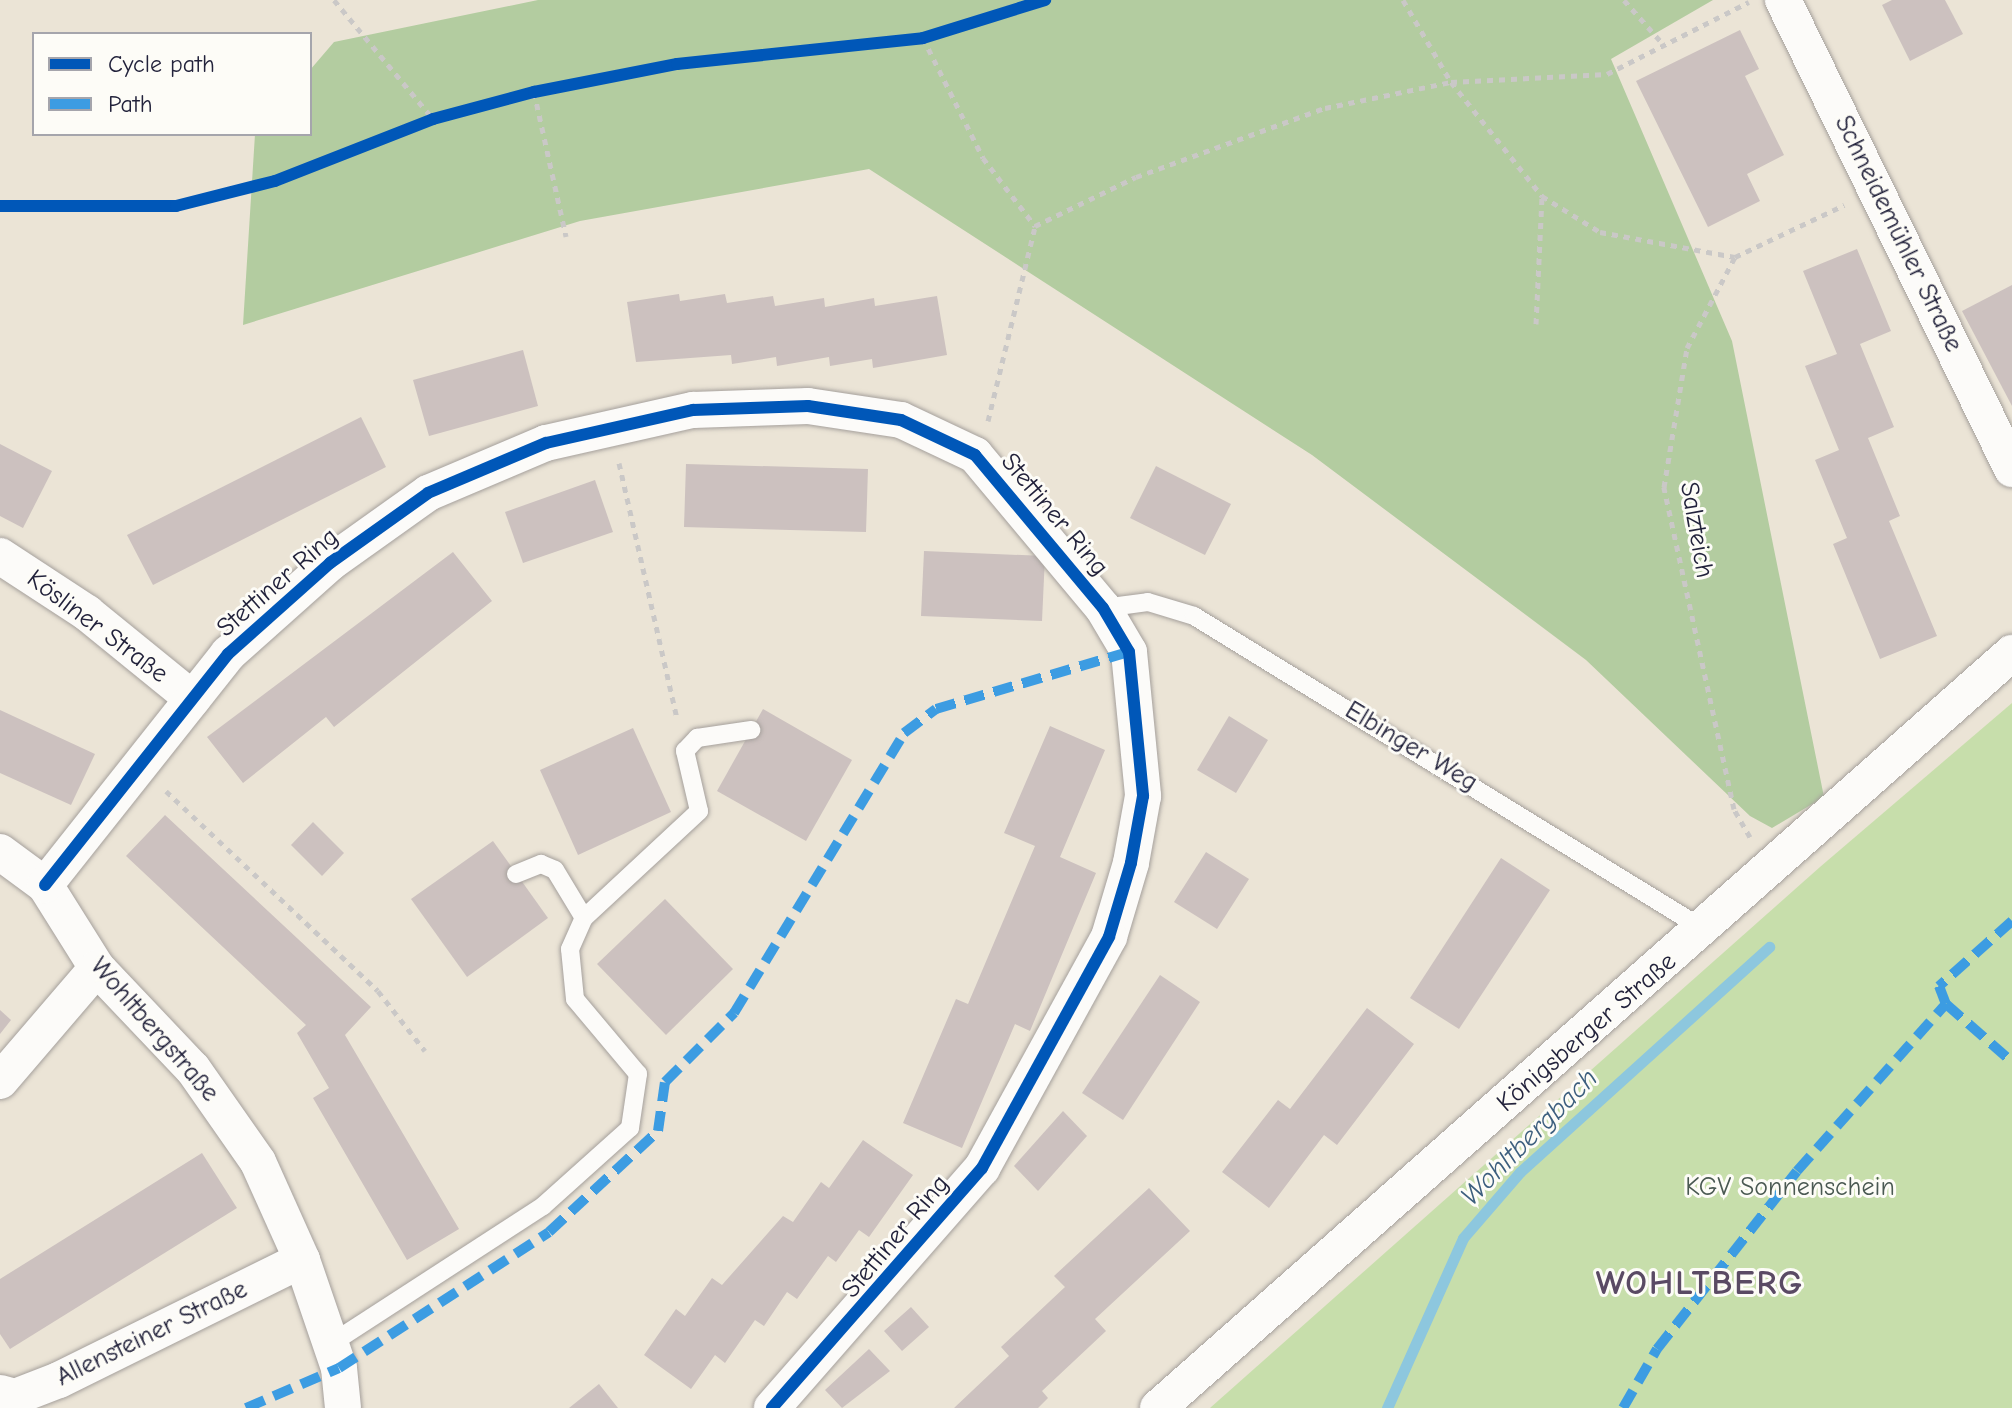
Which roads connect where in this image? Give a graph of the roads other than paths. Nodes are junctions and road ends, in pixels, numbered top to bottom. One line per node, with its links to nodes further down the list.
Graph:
1 (1783, 0): 2 (street, Schneidemühler Straße)
2 (2012, 469)
3 (0, 556): 6 (street, Kösliner Straße)
4 (1103, 608): 6 (street, Stettiner Ring); 12 (lane, Elbinger Weg); 18 (street, Stettiner Ring)
5 (2012, 653): 12 (street, Königsberger Straße)
6 (193, 699): 10 (street, Stettiner Ring)
7 (751, 730): 11 (lane)
8 (0, 852): 10 (street, Wohltbergstraße)
9 (516, 874): 11 (lane)
10 (45, 885): 13 (street, Wohltbergstraße)
11 (584, 918): 16 (lane)
12 (1705, 930): 20 (street, Königsberger Straße)
13 (97, 968): 14 (street); 15 (street, Wohltbergstraße)
14 (0, 1081)
15 (302, 1260): 16 (street, Wohltbergstraße); 17 (street, Allensteiner Straße)
16 (329, 1345): 19 (street, Wohltbergstraße)
17 (0, 1393)
18 (774, 1407)
19 (343, 1408)
20 (1158, 1408)

